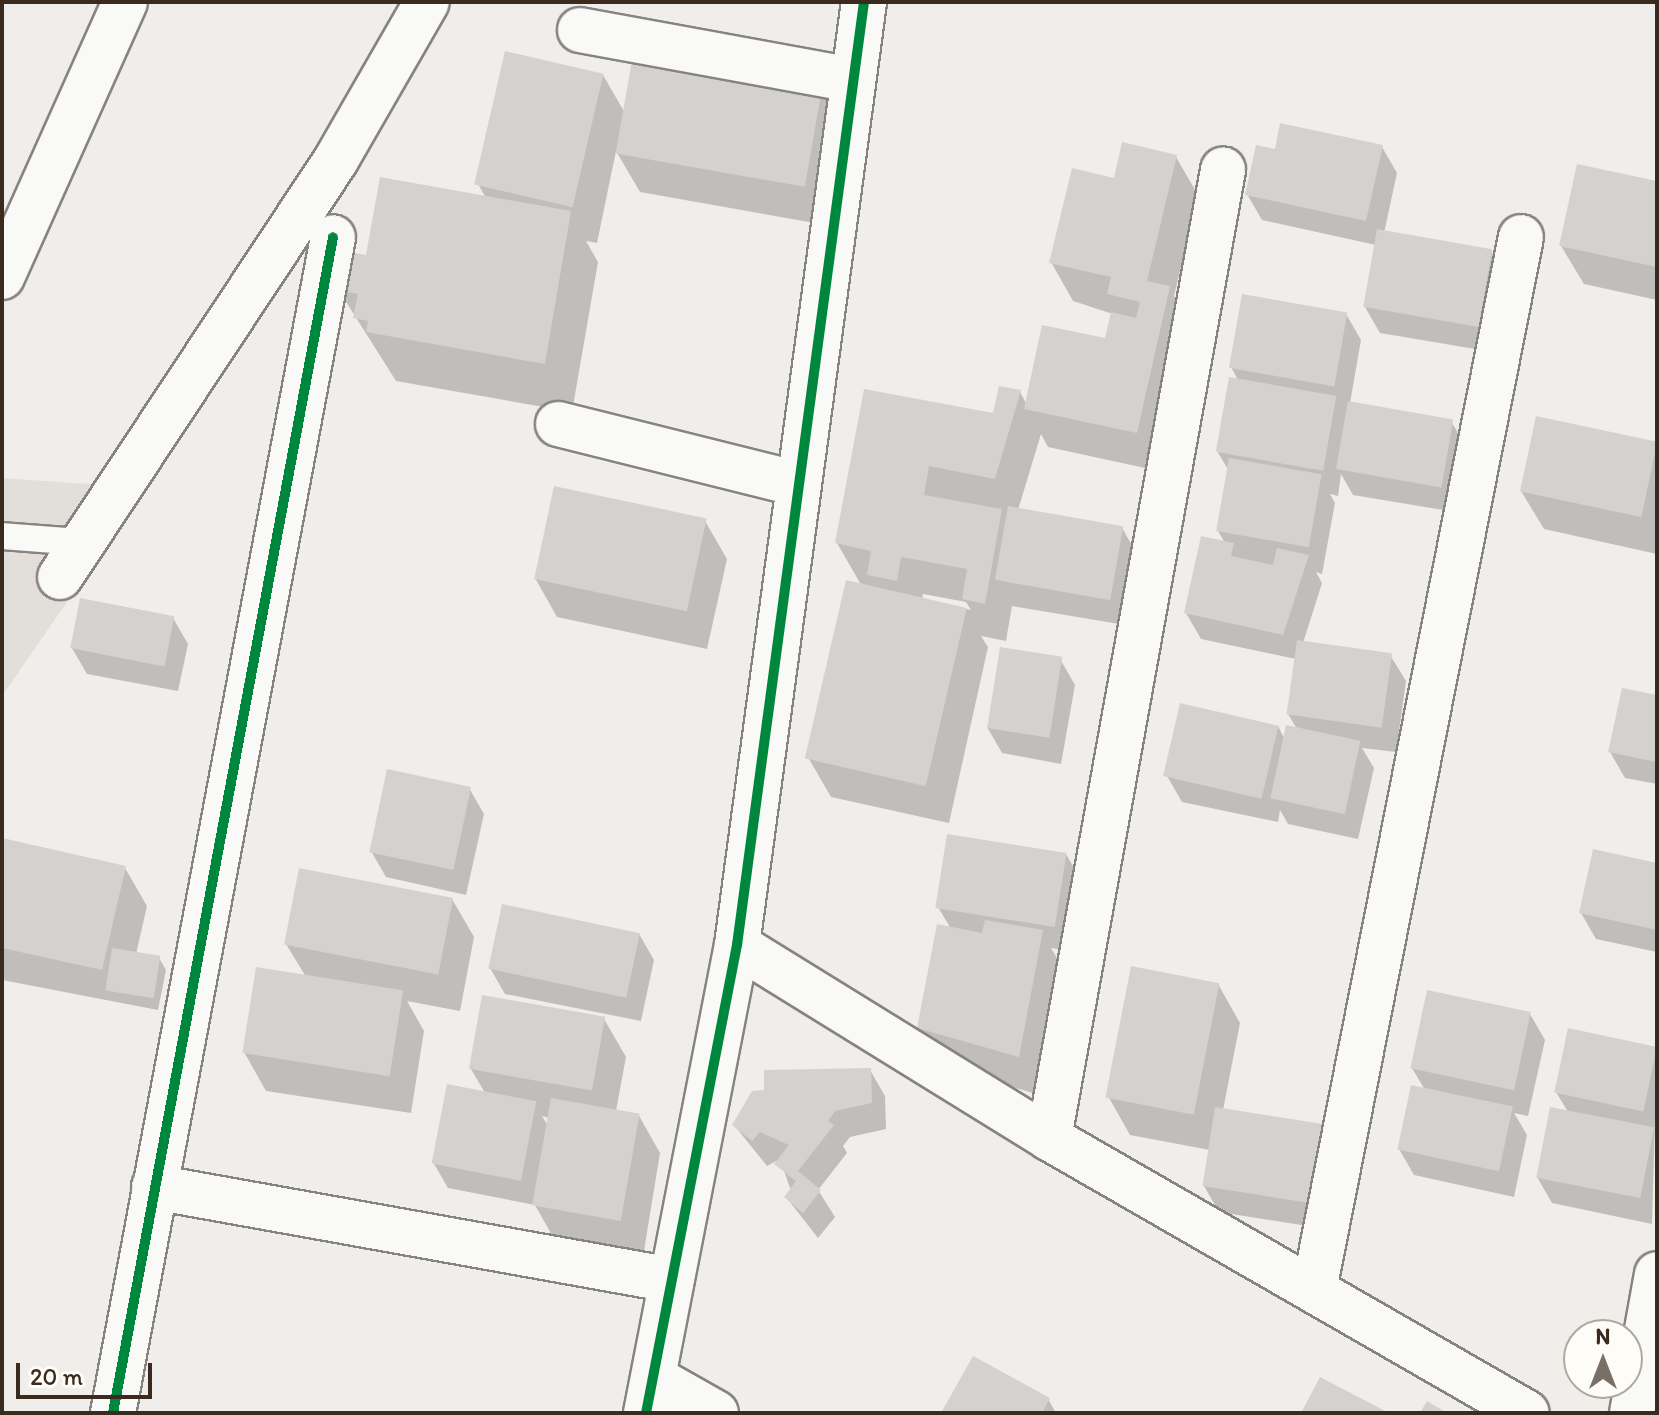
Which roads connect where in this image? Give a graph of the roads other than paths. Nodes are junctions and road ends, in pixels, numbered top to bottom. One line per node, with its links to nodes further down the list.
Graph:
1 (125, 2): 9 (street)
2 (427, 2): 13 (street)
3 (864, 2): 5 (street)
4 (580, 30): 5 (street)
5 (852, 80): 11 (street)
6 (1223, 170): 15 (street)
7 (333, 237): 16 (street)
8 (1521, 237): 19 (street)
9 (2, 277)
10 (558, 424): 11 (street)
11 (798, 484): 14 (street)
12 (2, 536): 13 (lane)
13 (70, 559)
14 (737, 945): 15 (street); 18 (street)
15 (1049, 1138): 19 (street)
16 (154, 1187): 18 (street); 21 (street)
17 (1657, 1274): 24 (street)
18 (672, 1280): 20 (street)
19 (1314, 1290): 23 (street)
20 (650, 1396): 22 (street)
21 (113, 1413)
22 (716, 1413)
23 (1527, 1413)
24 (1632, 1413)

